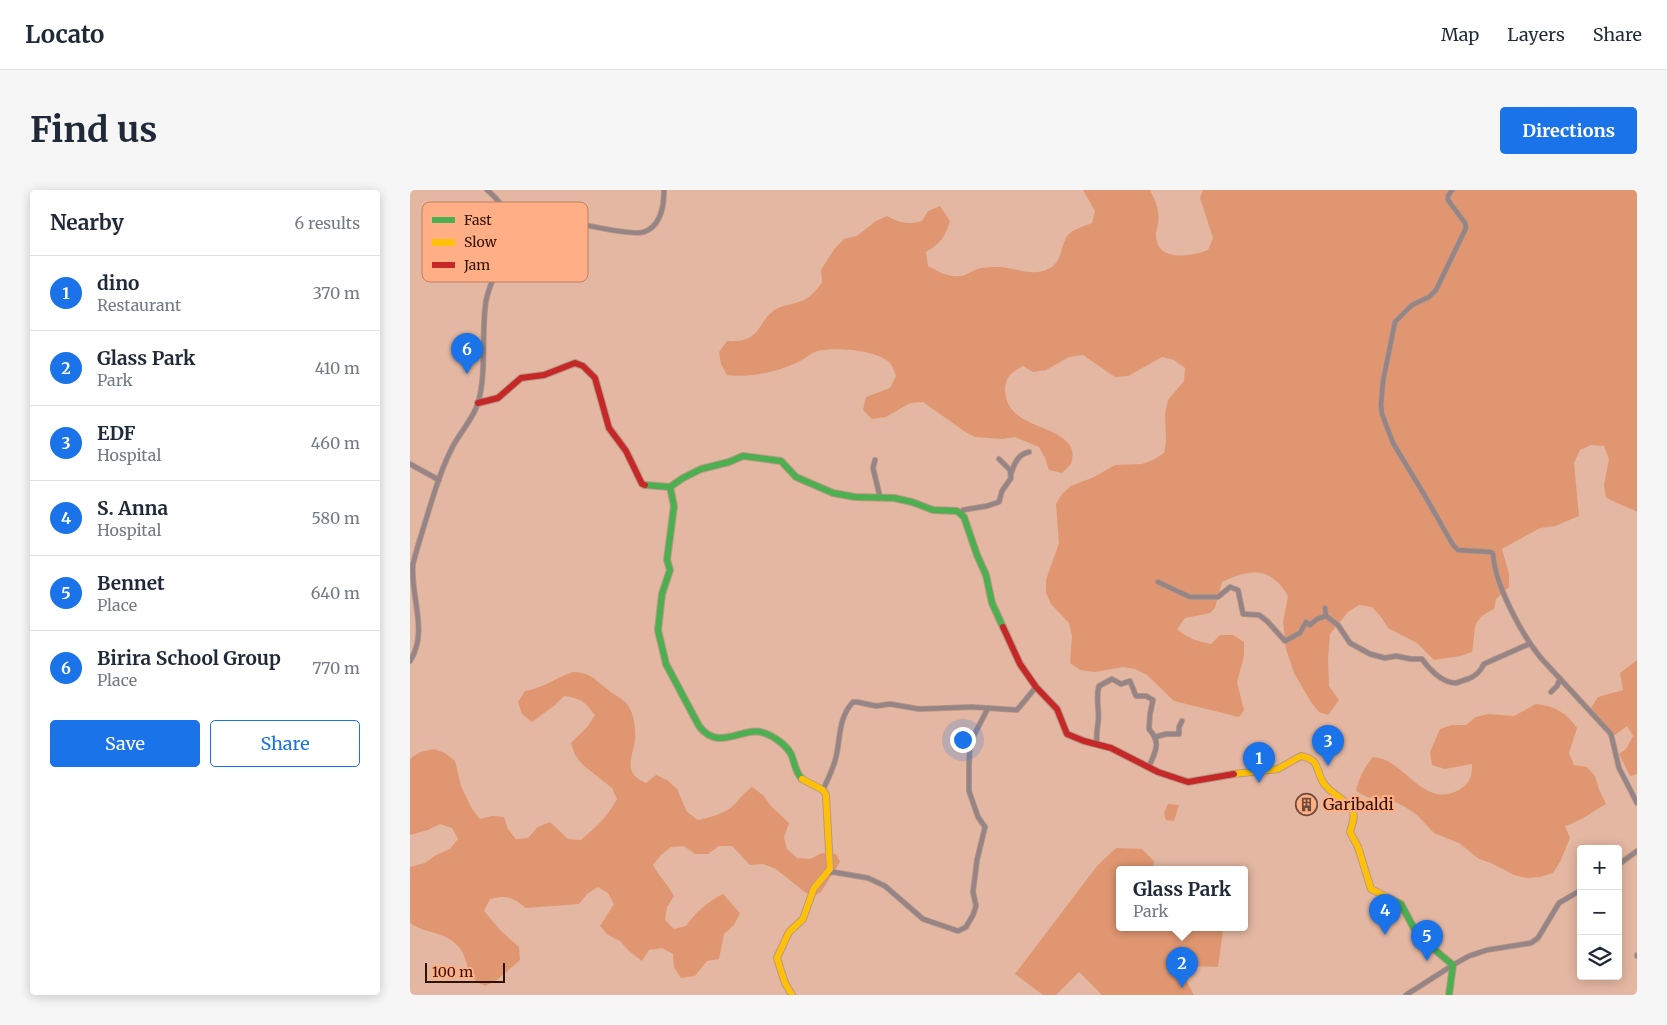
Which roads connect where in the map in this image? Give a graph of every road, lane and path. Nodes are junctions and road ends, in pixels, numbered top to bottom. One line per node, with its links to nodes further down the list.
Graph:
1 (487, 190): 4 (street)
2 (664, 190): 5 (street)
3 (1452, 190): 20 (street)
4 (499, 202)
5 (588, 226)
6 (492, 282): 7 (street)
7 (478, 403): 13 (street); 14 (street)
8 (1029, 452): 12 (street)
9 (998, 458): 12 (street)
10 (875, 460): 15 (street)
11 (410, 464): 13 (street)
12 (1010, 478): 16 (street)
13 (438, 480): 21 (street)
14 (670, 487): 15 (street); 30 (street)
15 (880, 497): 16 (street)
16 (961, 514): 23 (street)
17 (1158, 582): 19 (street)
18 (1325, 608): 19 (street)
19 (1326, 616): 20 (street)
20 (1529, 644): 22 (street)
21 (410, 661)
22 (1560, 678): 24 (street); 31 (street)
23 (1036, 687): 25 (street); 28 (street)
24 (1551, 692)
25 (988, 708): 30 (street); 34 (street)
26 (1182, 721): 27 (street)
27 (1155, 736): 28 (street); 29 (street)
28 (1097, 744): 29 (street)
29 (1149, 767): 36 (street)
30 (823, 790): 34 (street)
31 (1637, 803)
32 (1637, 851): 33 (street)
33 (1622, 862)
34 (828, 873): 37 (street)
35 (1577, 892): 36 (street)
36 (1453, 965): 38 (street); 39 (street)
37 (792, 995)
38 (1406, 995)
39 (1449, 995)

